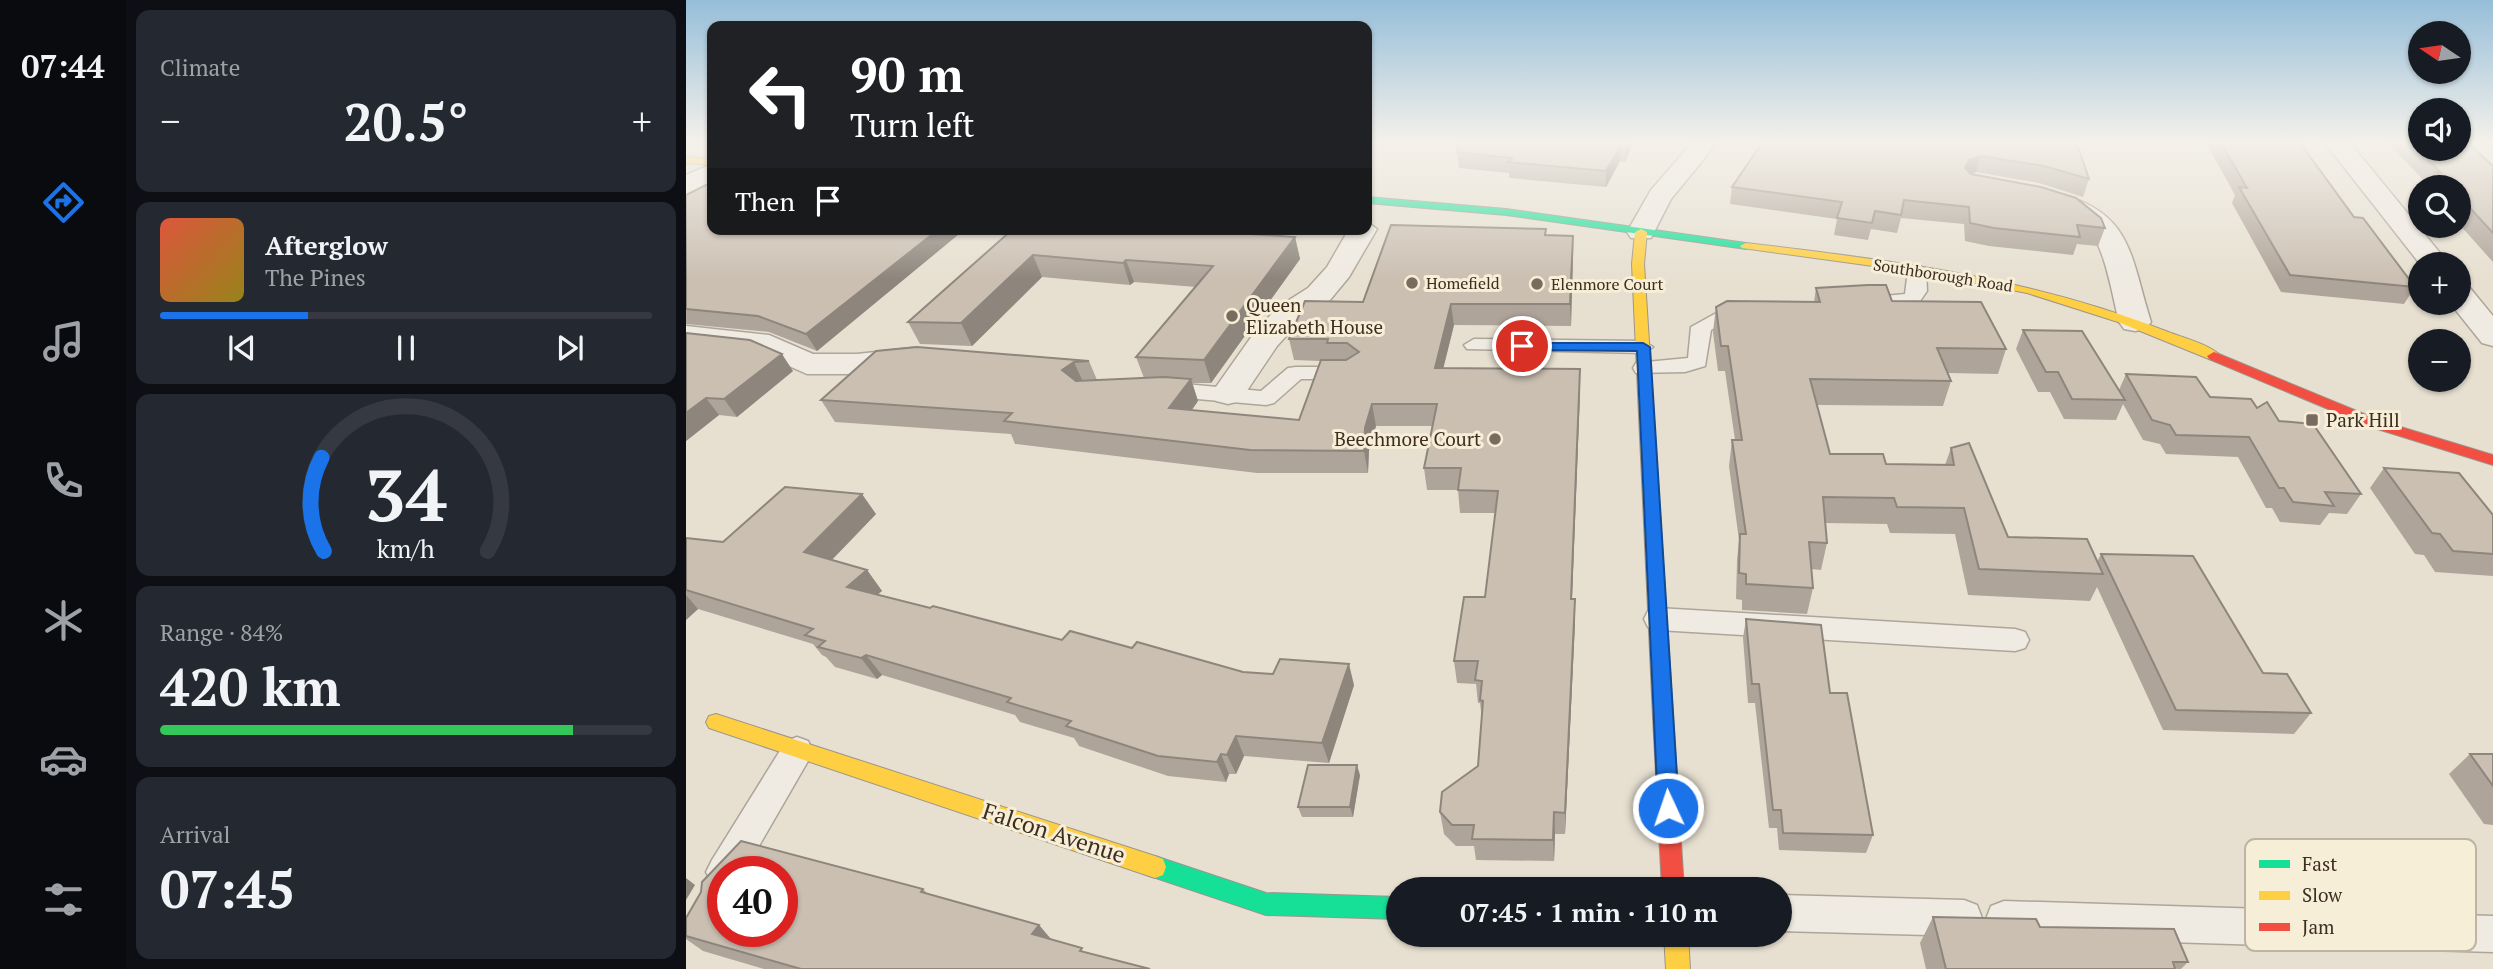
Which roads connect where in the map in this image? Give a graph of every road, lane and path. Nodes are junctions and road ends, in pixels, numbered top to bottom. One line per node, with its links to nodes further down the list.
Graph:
1 (1666, 188): 5 (street)
2 (2374, 188): 7 (street)
3 (2030, 191): 12 (street)
4 (1376, 200): 5 (street, Southborough Road)
5 (1641, 232): 8 (street, Southborough Road); 17 (street)
6 (1360, 235): 20 (street)
7 (2425, 252)
8 (1917, 270): 9 (lane); 12 (street, Southborough Road)
9 (1852, 303)
10 (2471, 309): 14 (street)
11 (1766, 318): 17 (lane)
12 (2135, 322): 21 (street, Southborough Road)
13 (686, 336): 16 (street)
14 (2493, 336)
15 (1474, 345): 17 (lane)
16 (942, 357)
17 (1644, 357): 22 (street)
18 (1350, 373): 20 (lane)
19 (1147, 390): 20 (lane)
20 (1228, 394)
21 (2493, 460)
22 (1658, 619): 23 (lane); 27 (street)
23 (2015, 640)
24 (716, 722): 25 (street, Falcon Avenue)
25 (797, 751): 26 (lane); 28 (street, Falcon Avenue)
26 (734, 856)
27 (1672, 877)
28 (1386, 908)
29 (1792, 913): 30 (lane)
30 (2245, 927)
31 (1677, 947): 32 (street)
32 (1678, 969)

